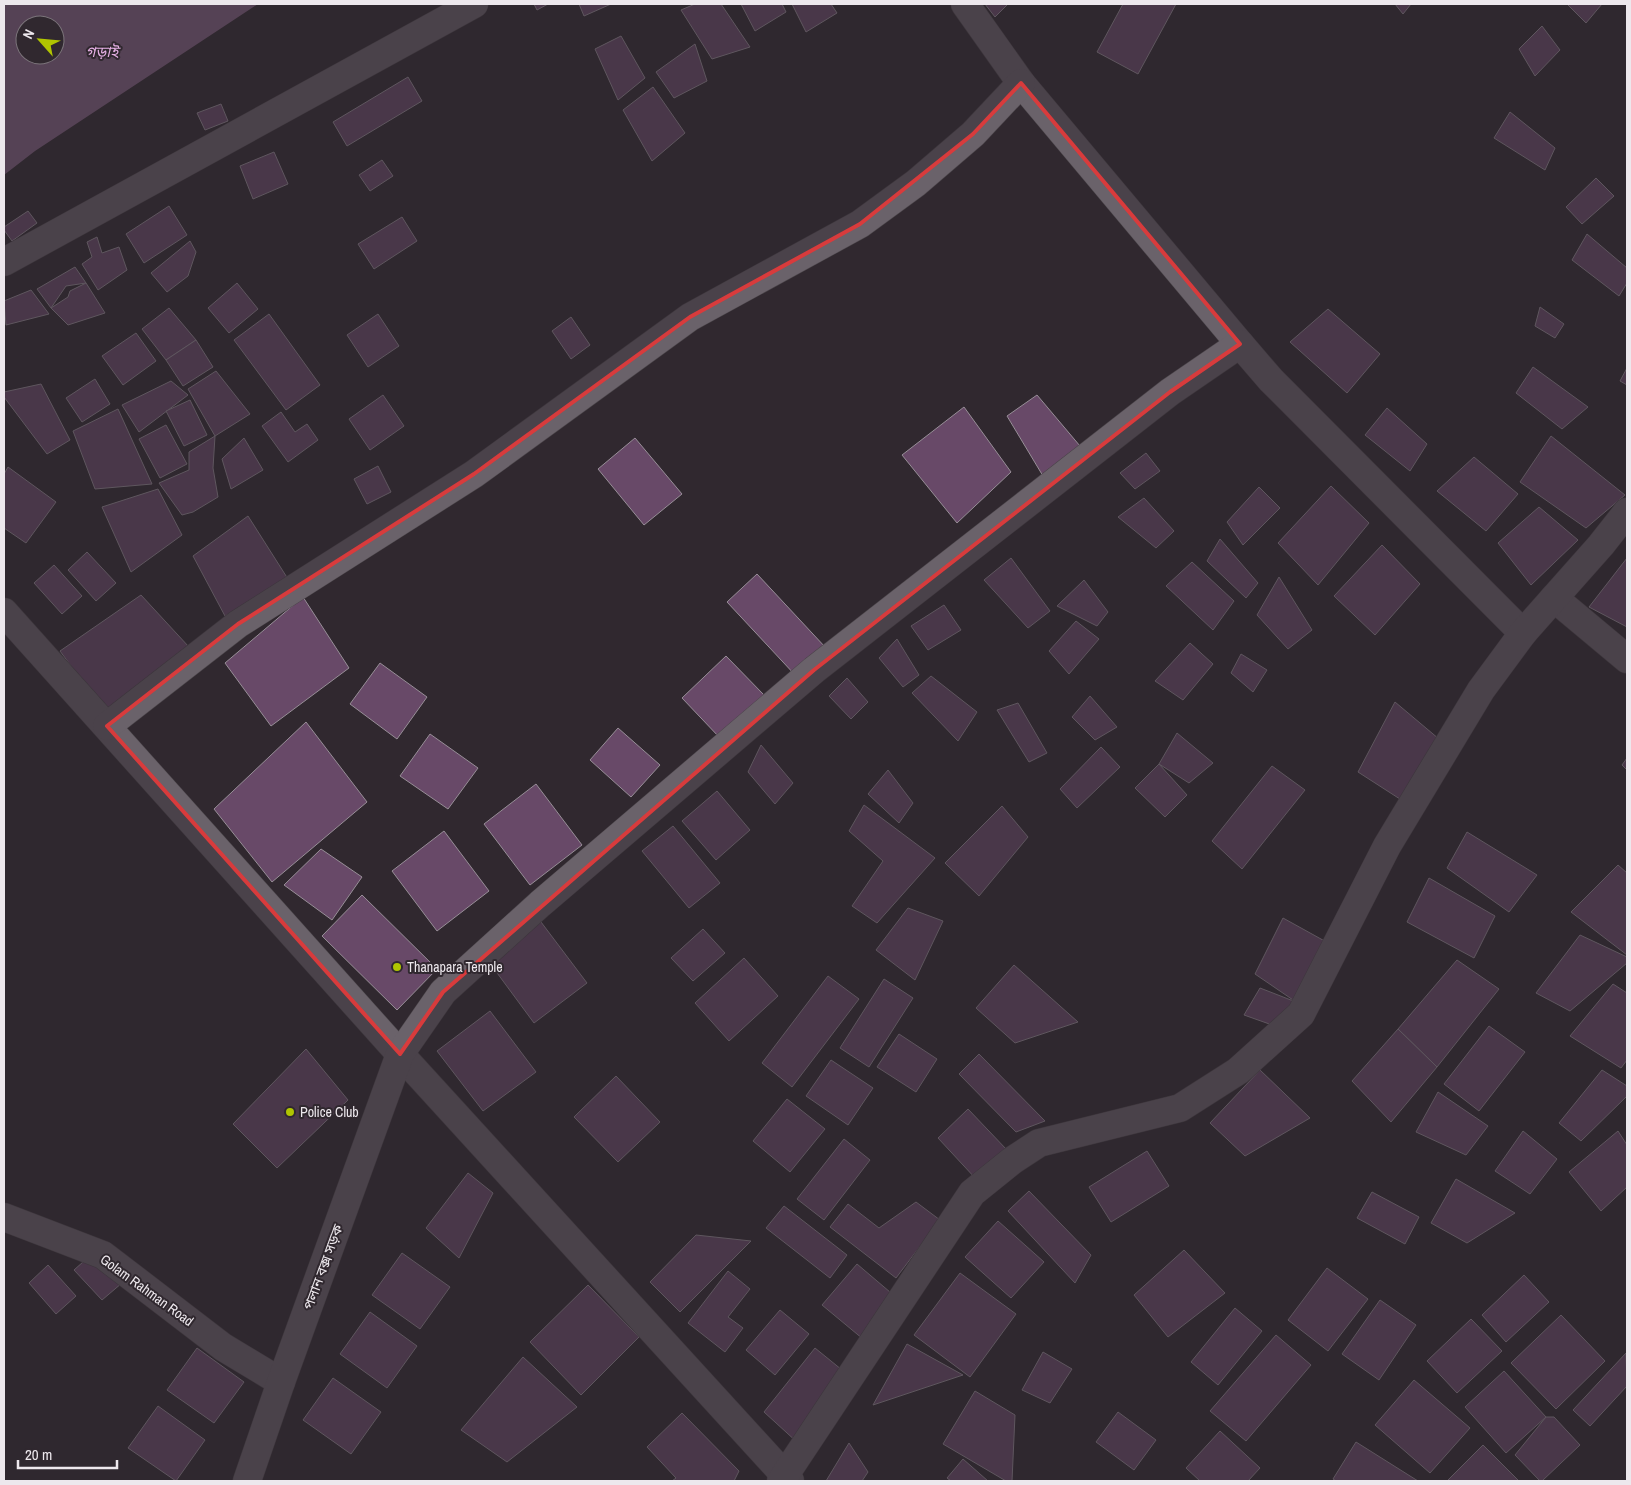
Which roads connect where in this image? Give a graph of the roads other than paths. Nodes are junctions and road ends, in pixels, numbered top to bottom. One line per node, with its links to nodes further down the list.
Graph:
1 (474, 4): 4 (street)
2 (965, 4): 3 (street)
3 (1021, 84): 5 (street); 11 (street)
4 (4, 262)
5 (1240, 344): 9 (street); 12 (street, পলান বক্স সড়ক)
6 (1627, 512): 7 (street)
7 (1554, 598): 9 (street); 10 (street)
8 (4, 612): 11 (street)
9 (1523, 633): 15 (street)
10 (1627, 659)
11 (107, 726): 12 (street)
12 (400, 1054): 14 (street, পলান বক্স সড়ক); 15 (street)
13 (4, 1218): 14 (street, Golam Rahman Road)
14 (281, 1382): 16 (street, পলান বক্স সড়ক)
15 (785, 1480)
16 (247, 1481)

